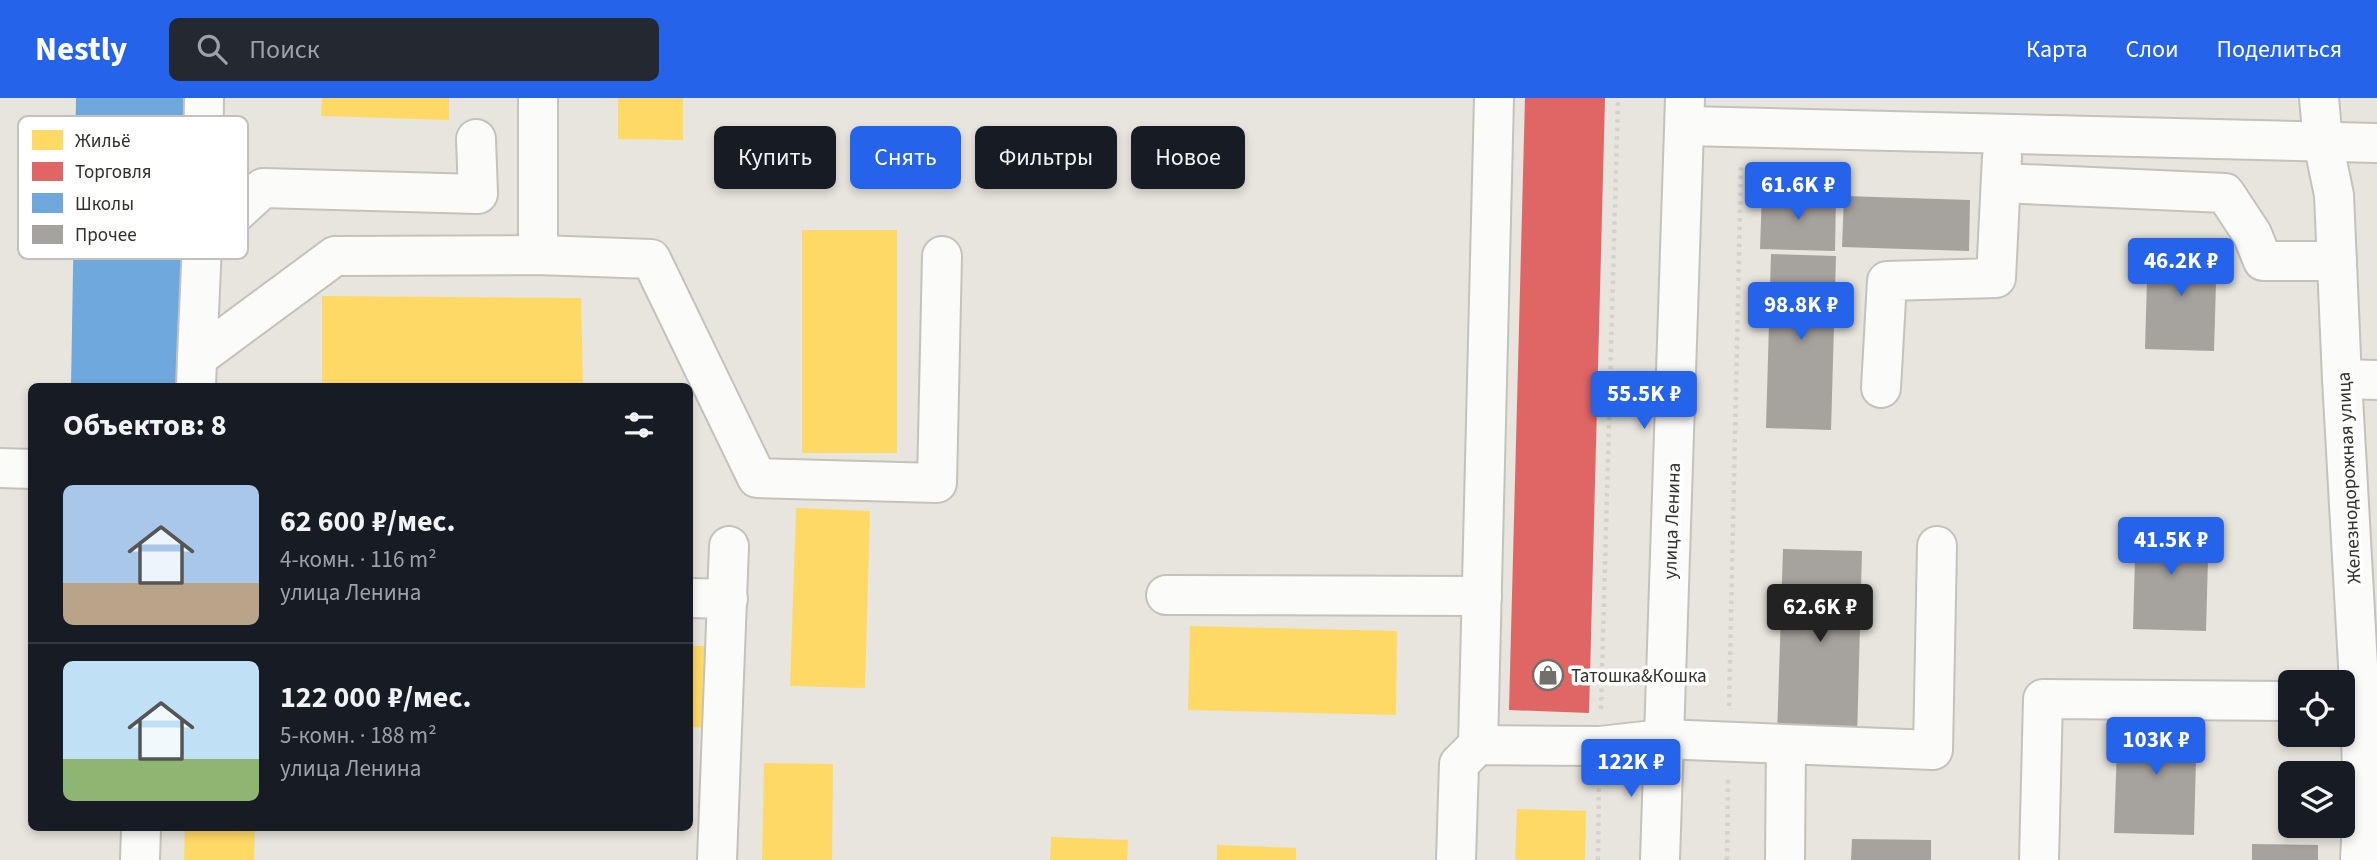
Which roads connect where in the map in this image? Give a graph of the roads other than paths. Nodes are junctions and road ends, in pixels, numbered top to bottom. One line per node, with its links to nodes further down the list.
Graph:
1 (204, 98): 6 (street)
2 (538, 98): 13 (street)
3 (1494, 98): 26 (street)
4 (2319, 98): 9 (street, Железнодорожная улица)
5 (1685, 112): 7 (street); 32 (street, улица Ленина)
6 (204, 116)
7 (2003, 134): 9 (street); 11 (street)
8 (476, 139): 12 (street)
9 (2323, 142): 10 (street); 16 (street, Железнодорожная улица)
10 (2377, 143)
11 (2001, 183): 16 (street); 19 (street)
12 (248, 201)
13 (538, 255): 14 (street); 17 (street)
14 (942, 256)
15 (201, 259): 17 (street)
16 (2337, 261): 18 (street, Железнодорожная улица)
17 (196, 372)
18 (2359, 379): 22 (street, Железнодорожная улица)
19 (1881, 388)
20 (0, 468): 21 (street)
21 (28, 469)
22 (2364, 518): 29 (street, Железнодорожная улица)
23 (729, 546): 28 (street)
24 (1937, 546): 34 (street)
25 (1166, 594): 26 (street)
26 (1482, 596): 33 (street)
27 (693, 598): 28 (street)
28 (727, 599): 35 (street)
29 (2354, 670)
30 (2278, 701): 42 (street)
31 (2355, 729): 43 (street, Железнодорожная улица)
32 (1663, 739): 33 (street); 34 (street); 40 (street, улица Ленина)
33 (1478, 745): 39 (street)
34 (1786, 745): 41 (street)
35 (705, 750): 38 (street)
36 (141, 831): 37 (street)
37 (140, 860)
38 (717, 860)
39 (1456, 860)
40 (1660, 860)
41 (1785, 860)
42 (2039, 860)
43 (2360, 860)

